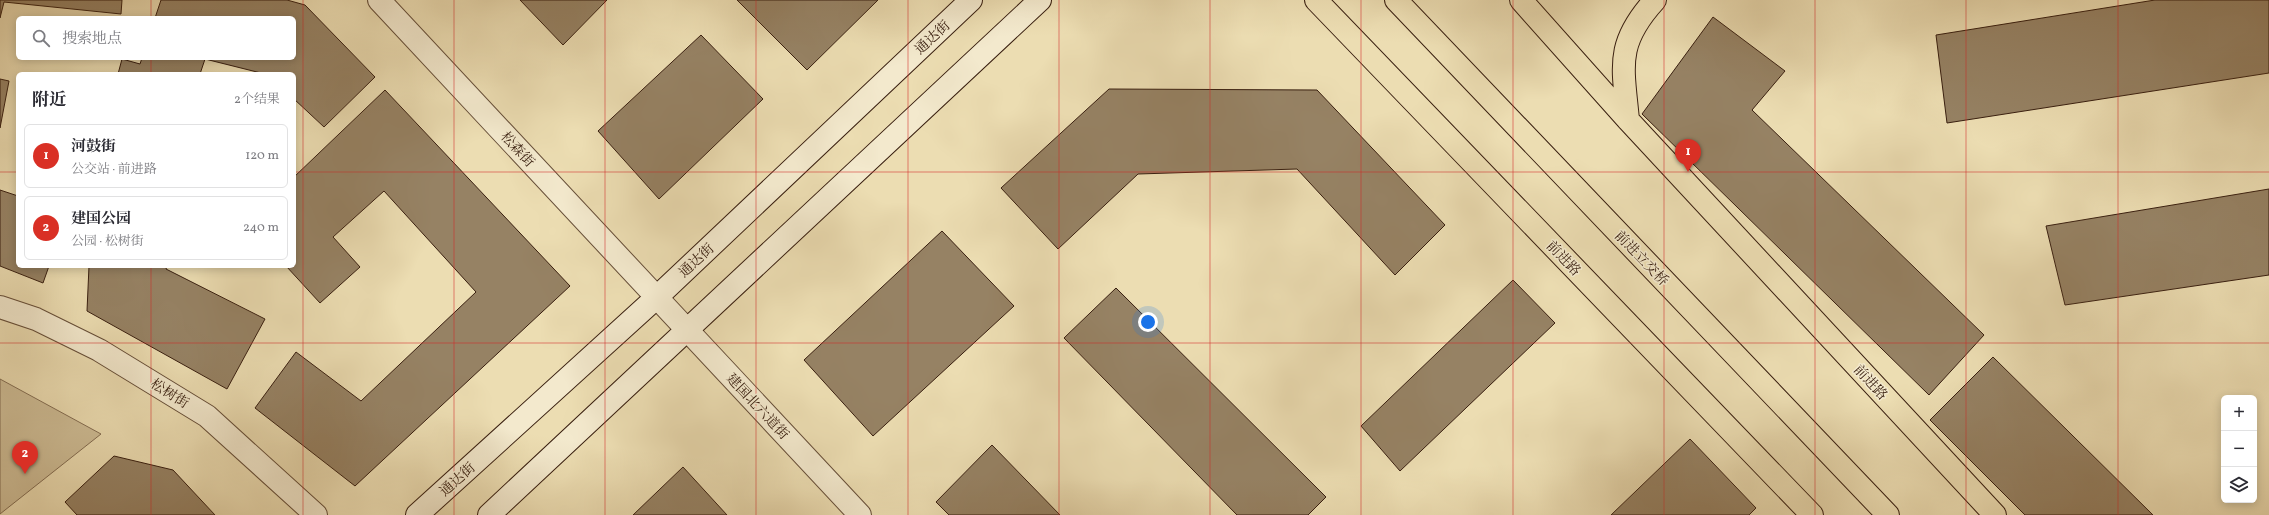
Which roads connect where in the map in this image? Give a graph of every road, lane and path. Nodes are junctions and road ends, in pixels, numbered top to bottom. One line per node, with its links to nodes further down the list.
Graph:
1 (378, 0): 9 (main road, 松森街)
2 (971, 0): 9 (main road, 通达街)
3 (1040, 0): 11 (main road)
4 (1316, 0): 16 (highway, 前进路)
5 (1396, 0): 17 (highway, 前进立交桥)
6 (1521, 0): 8 (highway, 前进路)
7 (1655, 0): 8 (highway)
8 (1628, 120): 18 (highway, 前进路)
9 (657, 297): 11 (main road, 建国北六道街); 13 (main road, 通达街)
10 (0, 308): 12 (main road, 松树街)
11 (687, 330): 14 (main road); 15 (main road, 建国北六道街)
12 (316, 515)
13 (417, 515)
14 (489, 515)
15 (860, 515)
16 (1812, 515)
17 (1888, 515)
18 (1995, 515)

